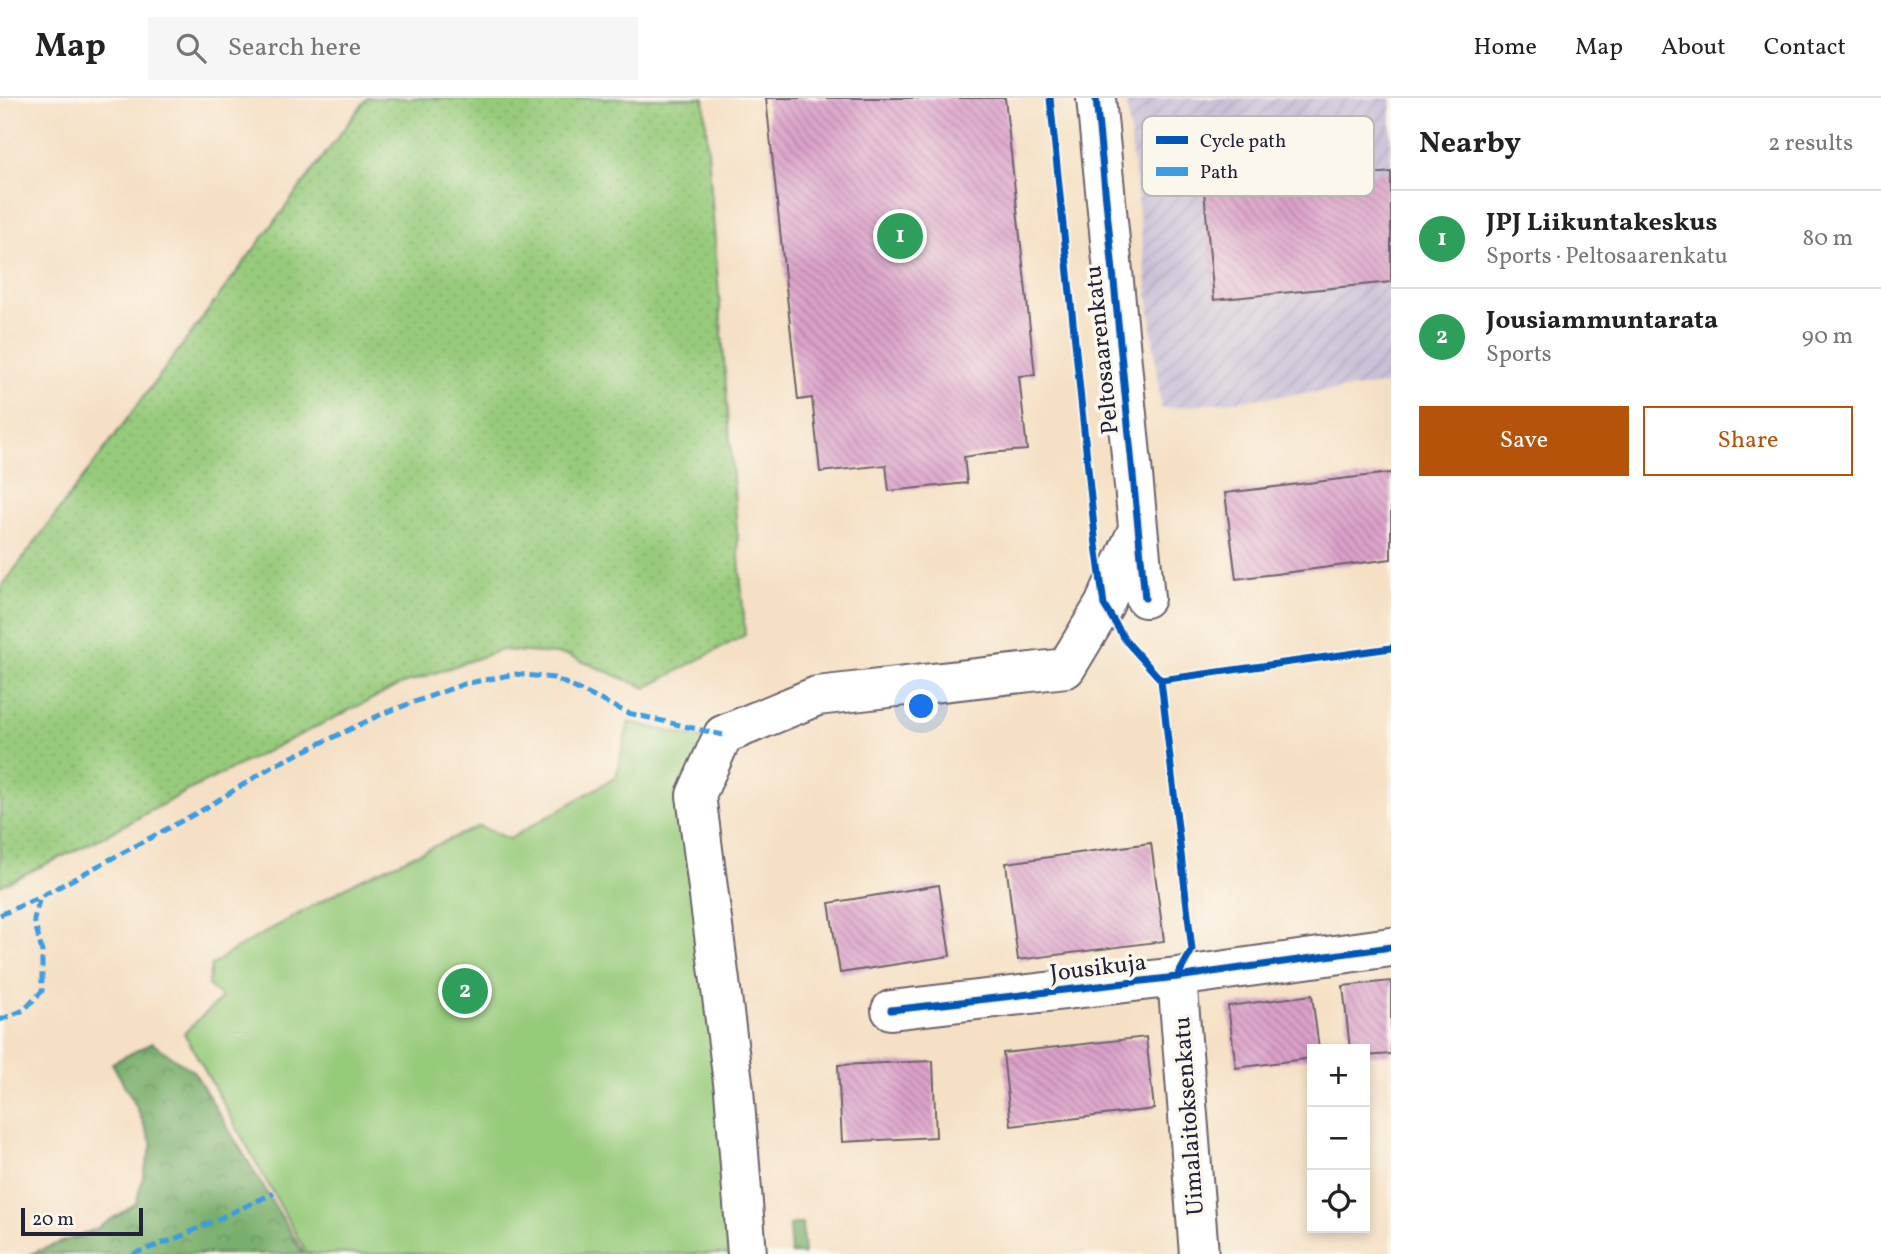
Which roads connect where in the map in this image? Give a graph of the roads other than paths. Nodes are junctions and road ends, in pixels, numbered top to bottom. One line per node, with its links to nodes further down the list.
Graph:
1 (1096, 98): 2 (street, Peltosaarenkatu)
2 (1138, 529): 3 (street, Peltosaarenkatu); 7 (street)
3 (1145, 597)
4 (1391, 947): 5 (street, Jousikuja)
5 (1177, 977): 6 (street, Jousikuja); 8 (street, Uimalaitoksenkatu)
6 (891, 1010)
7 (747, 1254)
8 (1199, 1254)

